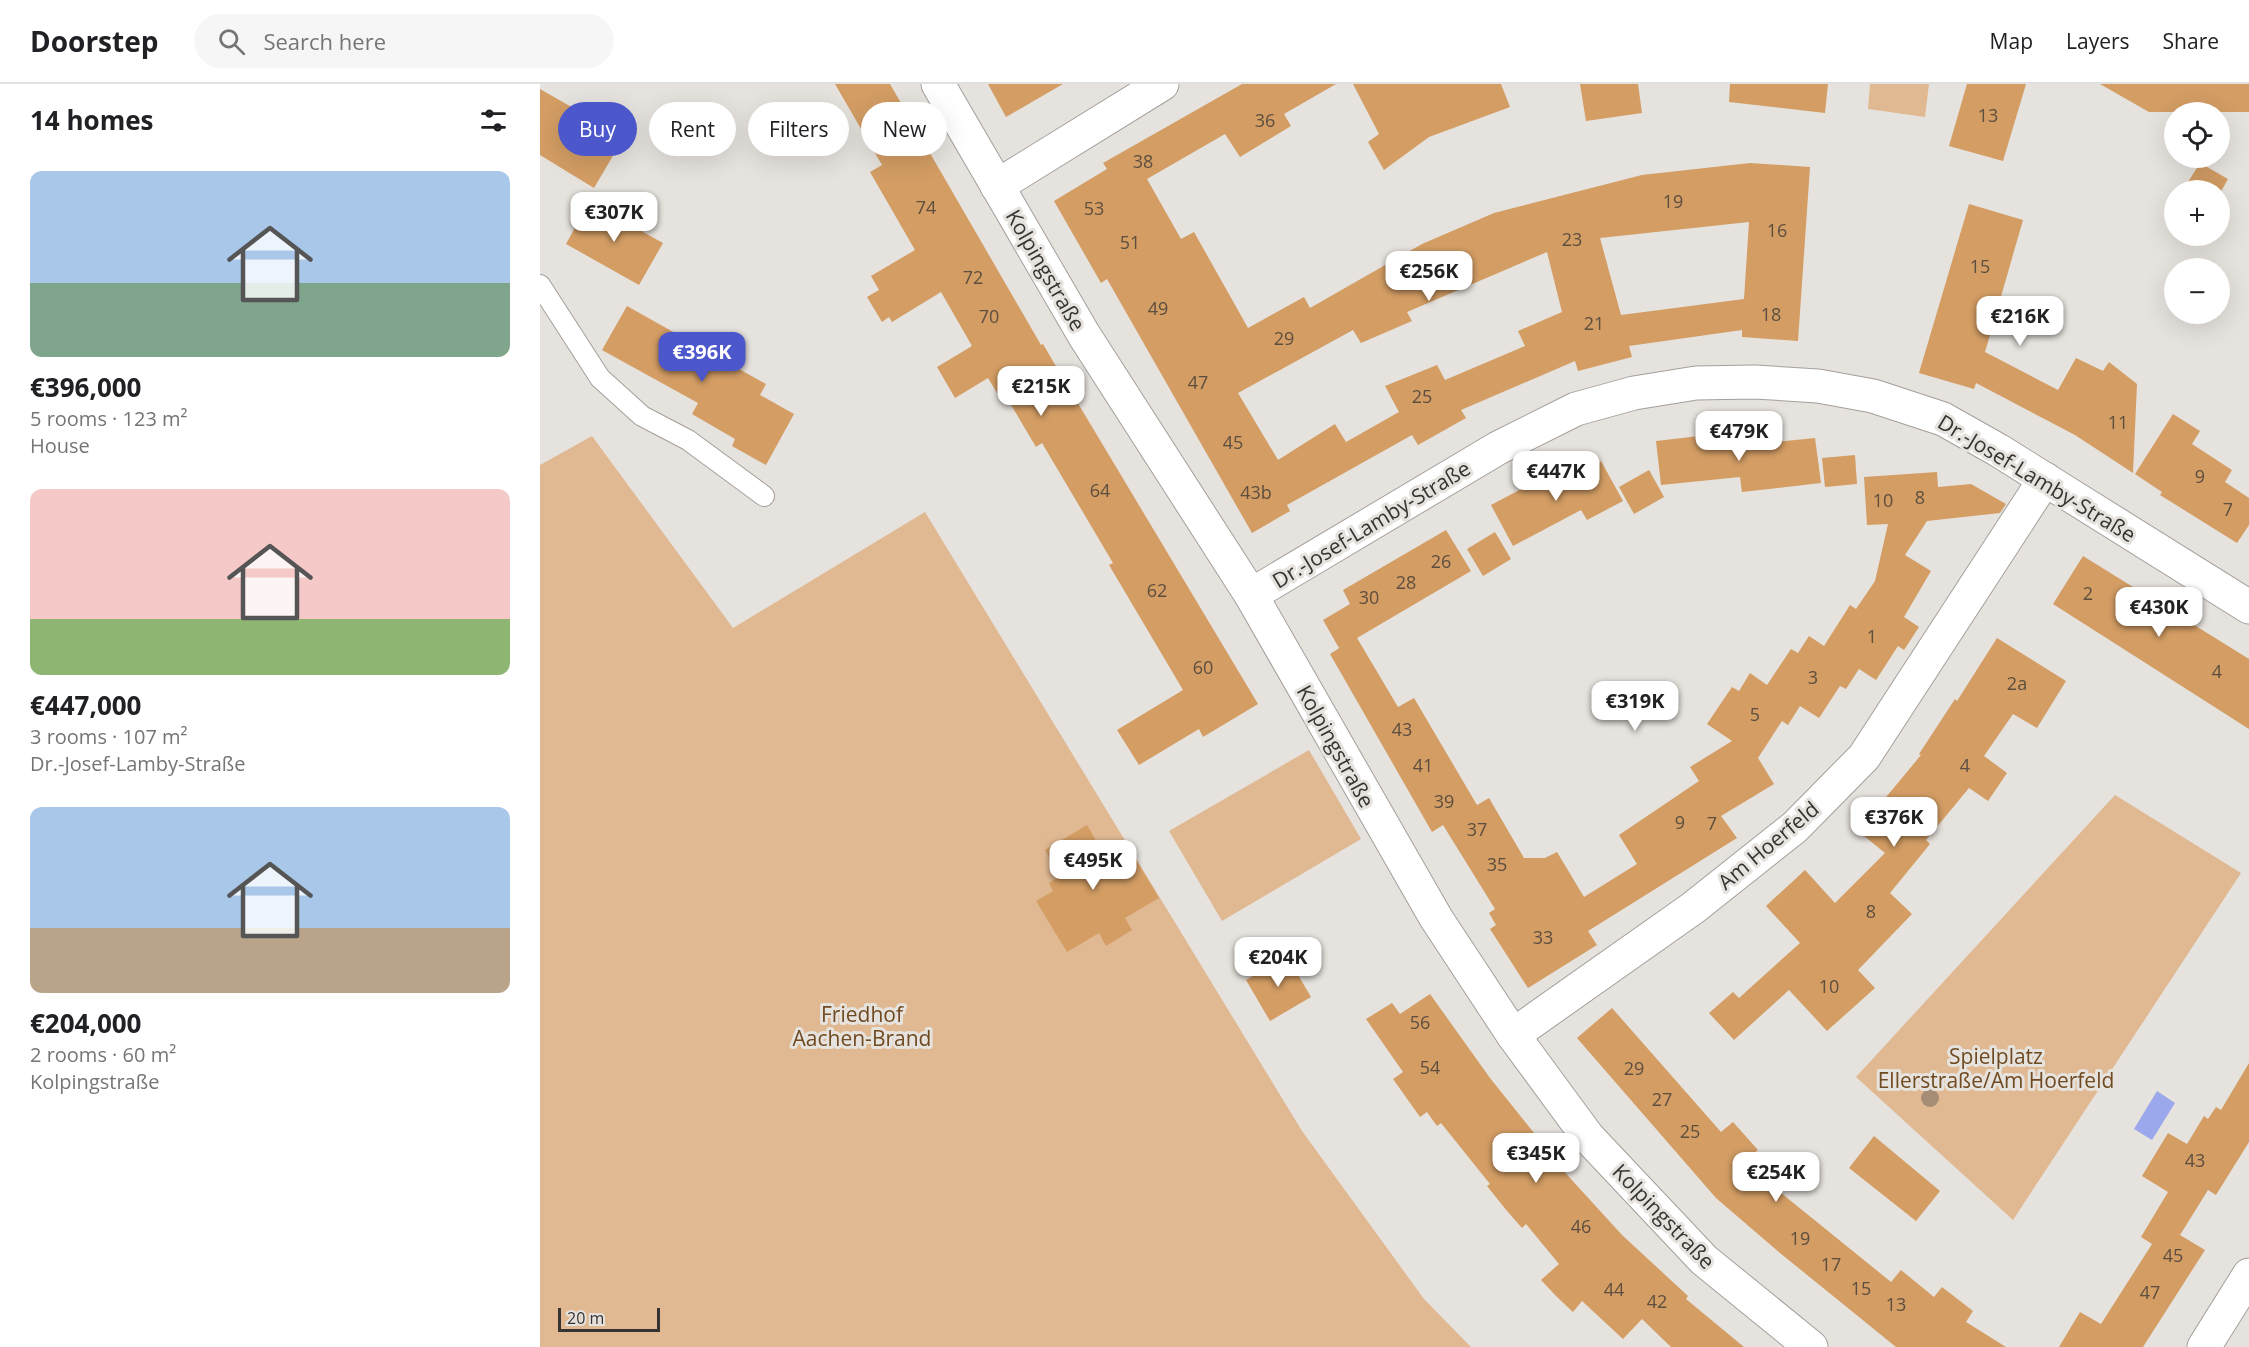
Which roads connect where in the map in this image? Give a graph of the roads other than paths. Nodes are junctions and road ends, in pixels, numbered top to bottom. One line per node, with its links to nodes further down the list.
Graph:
1 (938, 84): 3 (street, Kolpingstraße)
2 (1162, 84): 3 (street)
3 (997, 186): 7 (street, Kolpingstraße)
4 (540, 285): 6 (lane)
5 (2045, 479): 7 (street, Dr.-Josef-Lamby-Straße); 8 (street, Dr.-Josef-Lamby-Straße); 9 (street, Am Hoerfeld)
6 (764, 496)
7 (1251, 595): 9 (street, Kolpingstraße)
8 (2249, 607)
9 (1513, 1035): 11 (street, Kolpingstraße)
10 (2249, 1275): 12 (street)
11 (1811, 1347)
12 (2204, 1347)

